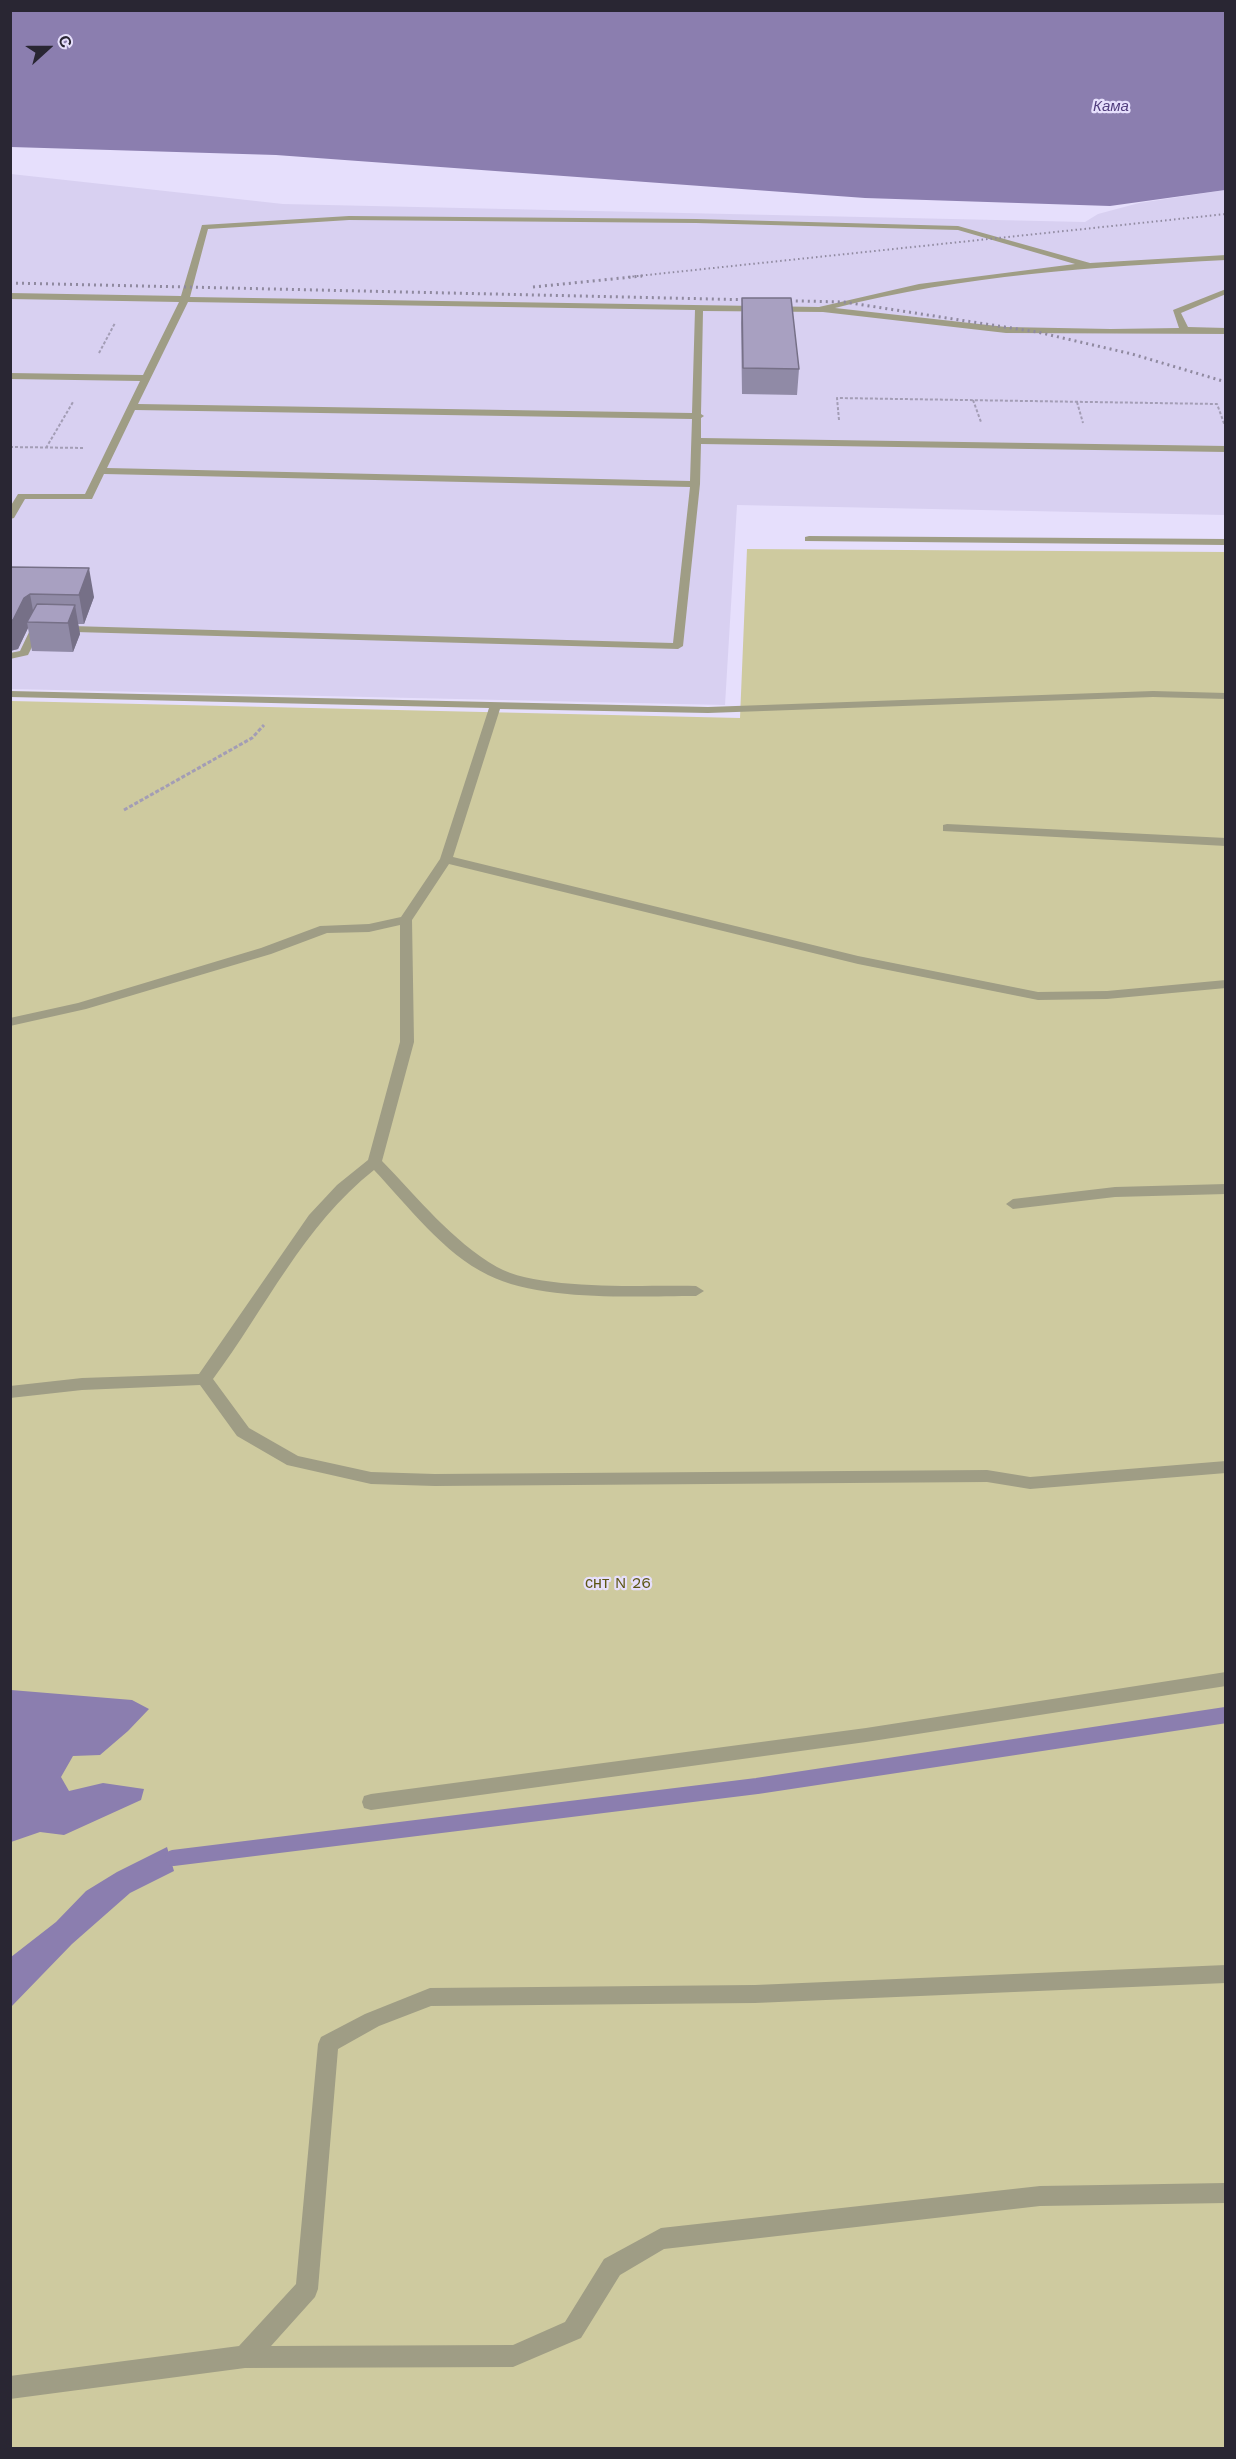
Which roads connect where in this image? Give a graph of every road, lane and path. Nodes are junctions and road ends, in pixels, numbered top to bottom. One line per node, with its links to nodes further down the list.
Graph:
1 (1226, 257): 2 (lane)
2 (1087, 265): 5 (lane); 7 (lane)
3 (1226, 291): 8 (lane)
4 (10, 296): 5 (lane)
5 (185, 298): 6 (lane); 11 (lane)
6 (699, 308): 7 (lane); 14 (lane)
7 (819, 310): 8 (lane)
8 (1185, 330): 9 (lane)
9 (1226, 331)
10 (10, 376): 11 (lane)
11 (146, 378): 13 (lane)
12 (837, 398): 15 (path)
13 (132, 407): 14 (lane); 18 (lane)
14 (699, 416): 16 (lane)
15 (1226, 426)
16 (698, 441): 19 (lane); 21 (lane)
17 (10, 447): 18 (path)
18 (112, 448): 20 (lane)
19 (1226, 449)
20 (101, 471): 21 (lane); 22 (lane)
21 (695, 484): 25 (lane)
22 (10, 516)
23 (809, 539): 24 (lane)
24 (1226, 542)
25 (10, 656)
26 (10, 694): 28 (lane)
27 (1226, 696): 29 (lane)
28 (286, 700): 29 (lane); 30 (path)
29 (496, 704): 33 (lane)
30 (124, 810)
31 (947, 828): 32 (lane)
32 (1226, 842)
33 (446, 858): 34 (lane); 35 (lane)
34 (406, 920): 36 (lane); 37 (lane)
35 (1226, 984)
36 (10, 1023)
37 (375, 1162): 40 (lane); 41 (lane)
38 (1226, 1190): 39 (lane)
39 (1013, 1204)
40 (696, 1290)
41 (204, 1378): 42 (lane); 43 (lane)
42 (10, 1392)
43 (1226, 1467)
44 (1226, 1679): 45 (lane)
45 (371, 1802)
46 (1226, 1974): 48 (lane)
47 (1226, 2193): 48 (lane)
48 (245, 2357): 49 (lane)
49 (10, 2388)

